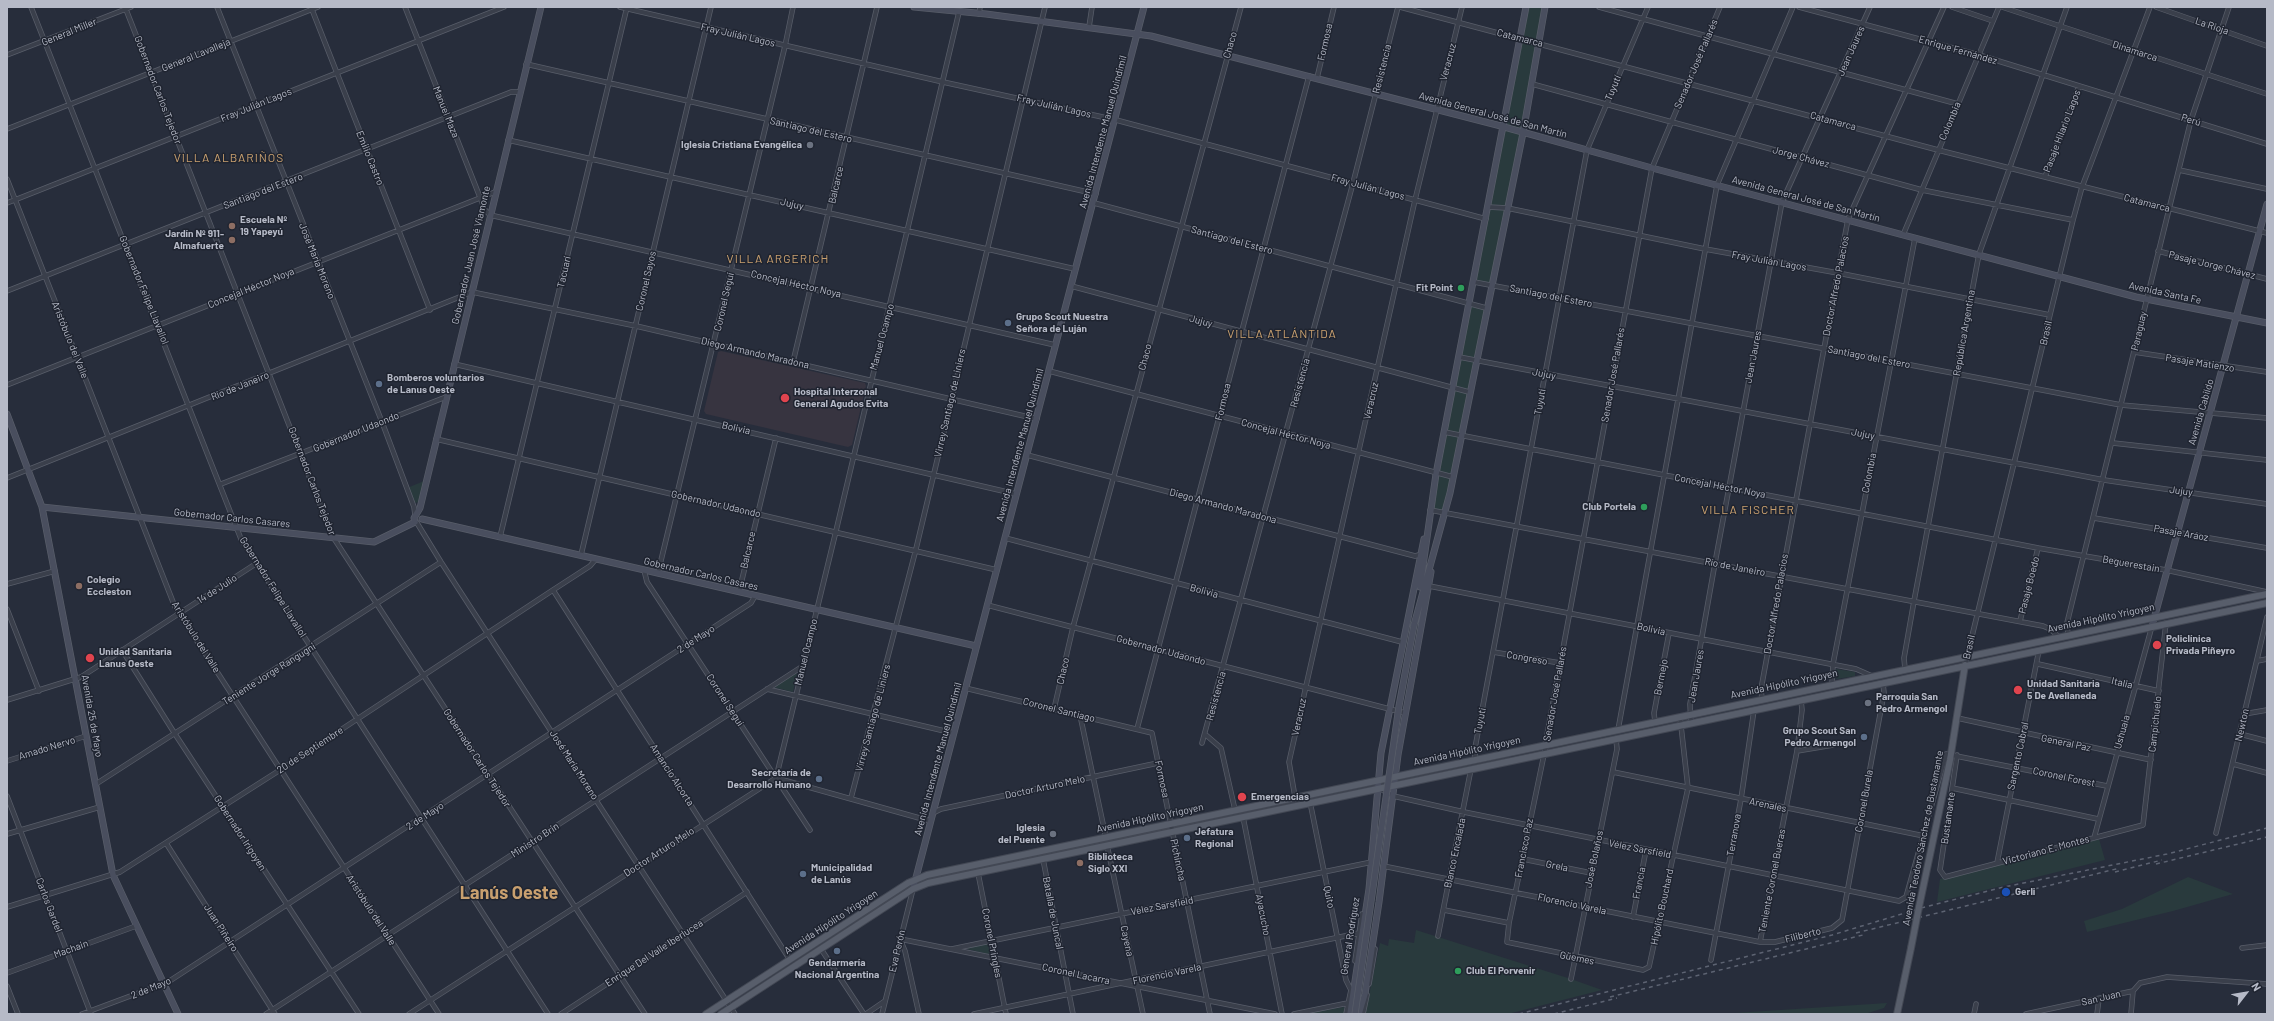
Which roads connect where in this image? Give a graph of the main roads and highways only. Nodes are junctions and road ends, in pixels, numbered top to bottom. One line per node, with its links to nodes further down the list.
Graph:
1 (540, 7): 16 (main road, Gobernador Juan José Viamonte)
2 (914, 7): 6 (main road, Avenida General José de San Martín)
3 (1144, 7): 6 (main road, Avenida Intendente Manuel Quindimil)
4 (1526, 7): 7 (main road)
5 (1545, 7): 8 (main road)
6 (1138, 34): 7 (main road, Avenida General José de San Martín); 24 (main road, Avenida Intendente Manuel Quindimil)
7 (1504, 127): 8 (main road, Avenida General José de San Martín); 17 (main road)
8 (1523, 133): 10 (main road, Avenida General José de San Martín); 18 (main road)
9 (2267, 204): 11 (main road, Avenida Cabildo)
10 (2060, 276): 11 (main road, Avenida Santa Fe)
11 (2237, 316): 12 (main road, Avenida Santa Fe); 22 (main road, Avenida Cabildo)
12 (2267, 323)
13 (7, 414): 14 (main road, Avenida 25 de Mayo)
14 (10, 430): 15 (main road, Avenida 25 de Mayo)
15 (42, 506): 16 (main road, Gobernador Carlos Casares); 33 (main road, Avenida 25 de Mayo)
16 (418, 519): 24 (main road, Gobernador Carlos Casares)
17 (1427, 529): 21 (main road); 27 (main road)
18 (1434, 552): 21 (main road); 26 (main road)
19 (2267, 593): 22 (main road, Avenida Hipólito Yrigoyen)
20 (2267, 603): 23 (main road, Avenida Hipólito Yrigoyen)
21 (1417, 609): 37 (main road, bridge)
22 (2154, 617): 23 (main road, Avenida Cabildo); 26 (main road, Avenida Hipólito Yrigoyen)
23 (2152, 626): 25 (main road, Avenida Hipólito Yrigoyen)
24 (976, 646): 30 (main road, Avenida Intendente Manuel Quindimil)
25 (1965, 666): 28 (main road, Avenida Hipólito Yrigoyen); 32 (main road, Avenida Teodoro Sánchez de Bustamante, bridge)
26 (1395, 776): 27 (main road, Avenida Hipólito Yrigoyen); 28 (main road)
27 (1378, 780): 29 (main road); 30 (main road, Avenida Hipólito Yrigoyen)
28 (1394, 785): 29 (main road, Avenida Hipólito Yrigoyen); 38 (main road)
29 (1378, 788): 31 (main road, Avenida Hipólito Yrigoyen); 36 (main road)
30 (916, 879): 31 (main road, Avenida Intendente Manuel Quindimil); 34 (main road, Avenida Hipólito Yrigoyen)
31 (913, 889): 35 (main road, Avenida Hipólito Yrigoyen)
32 (1898, 1011)
33 (178, 1014)
34 (706, 1014)
35 (721, 1014)
36 (1350, 1014)
37 (1355, 1014)
38 (1359, 1014)

